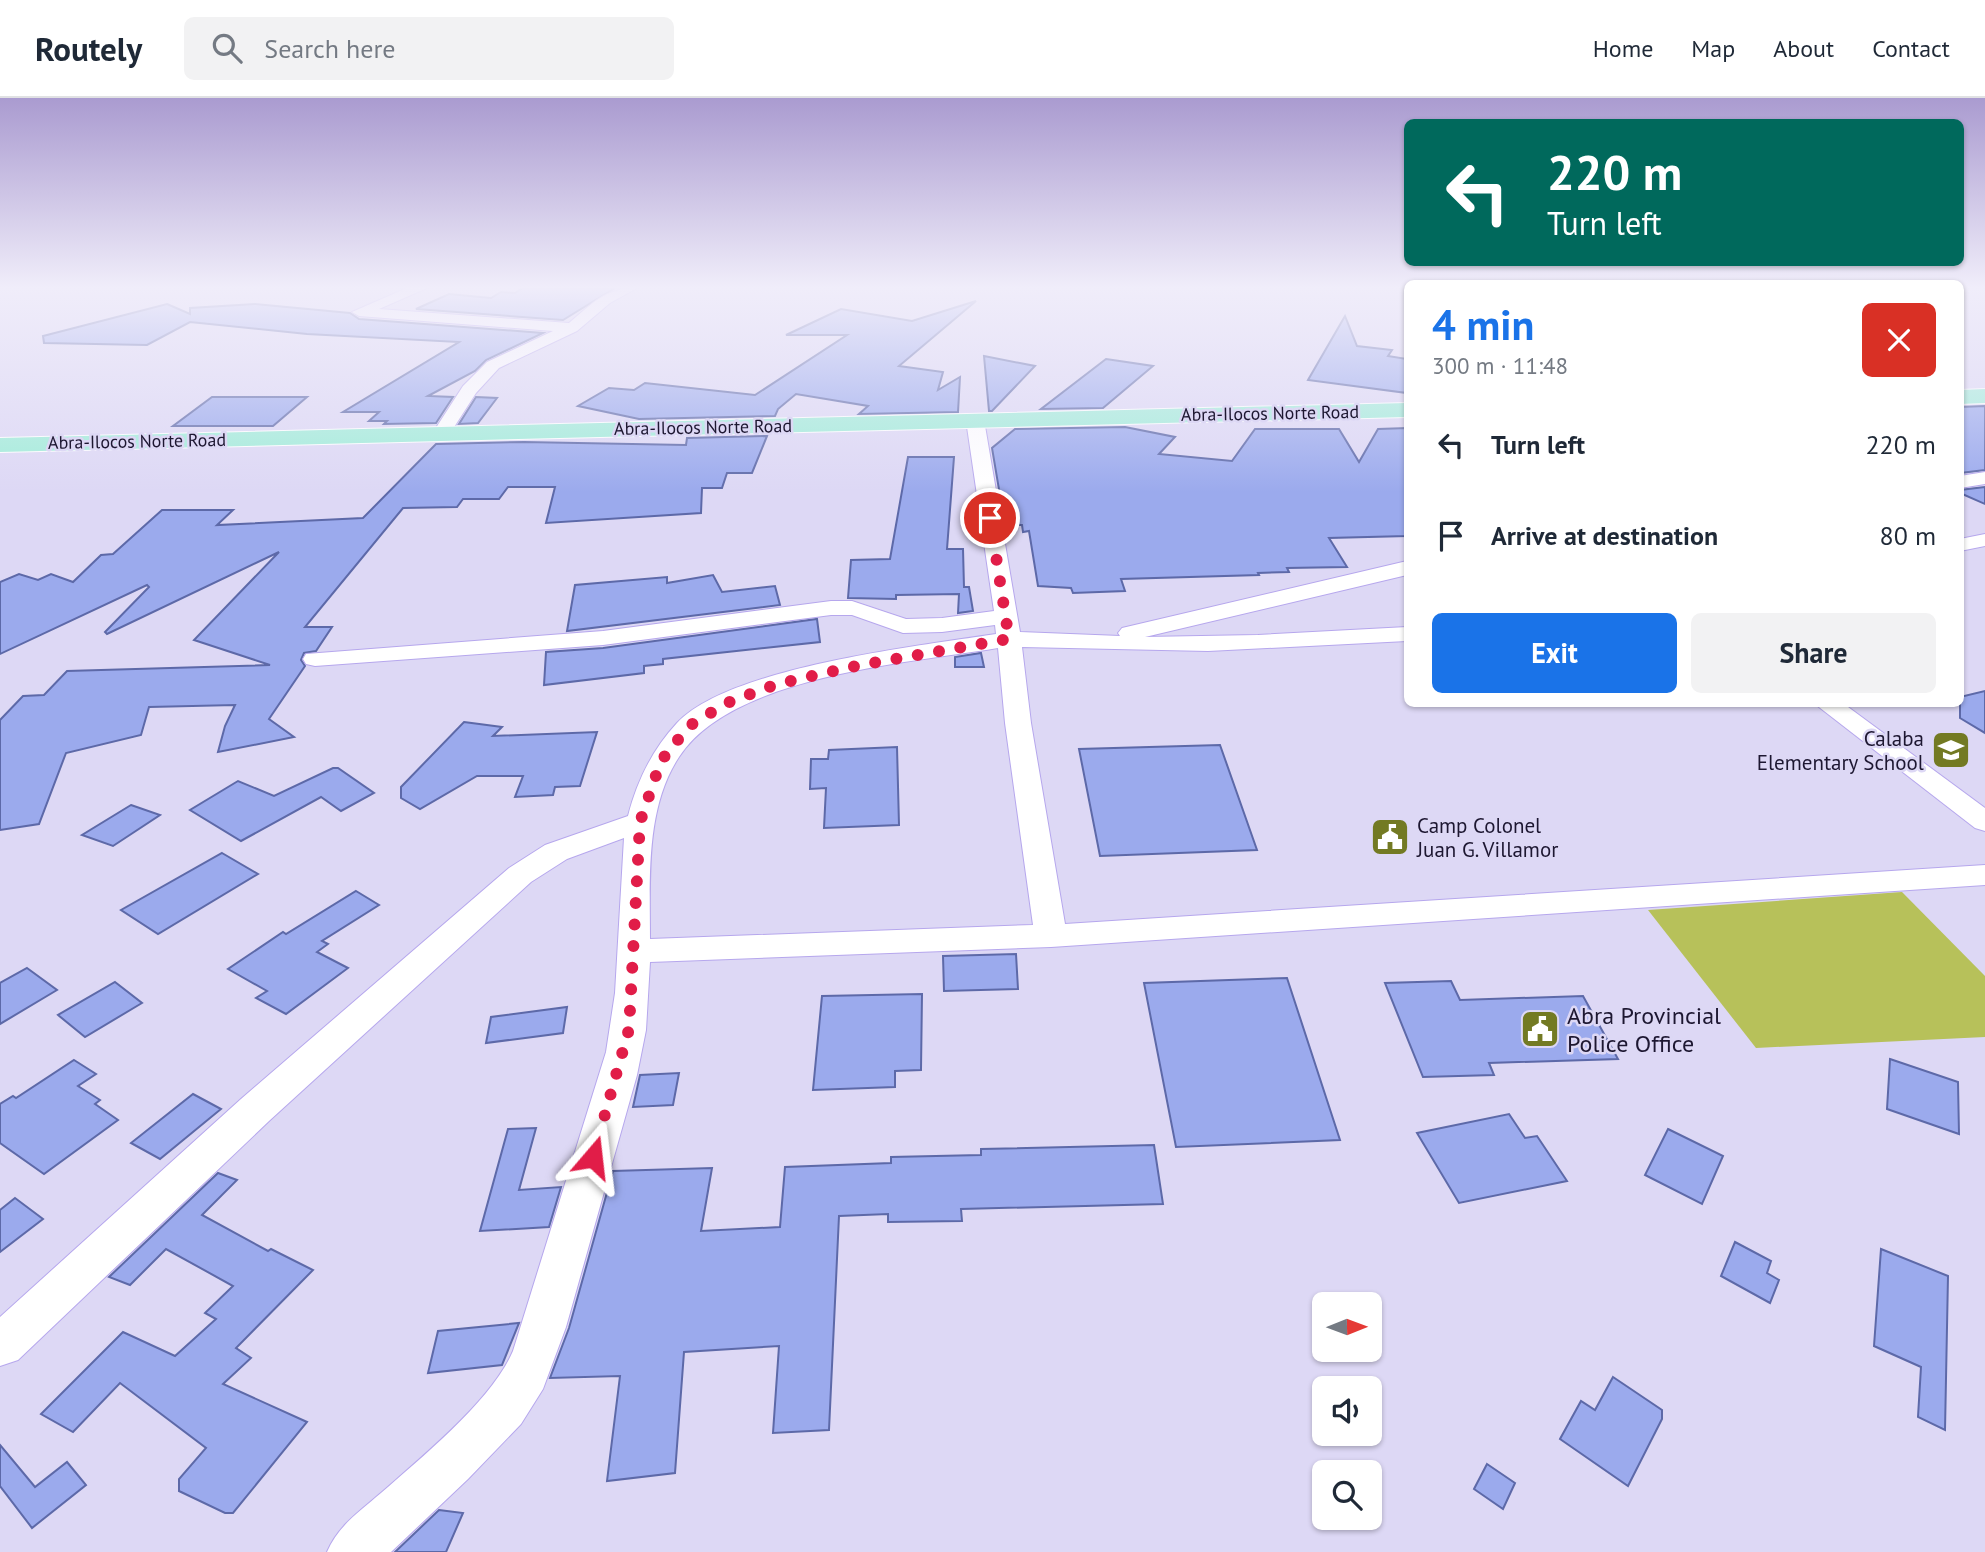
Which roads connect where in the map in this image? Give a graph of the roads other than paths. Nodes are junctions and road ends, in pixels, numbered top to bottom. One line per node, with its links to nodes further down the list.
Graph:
1 (513, 356): 4 (street)
2 (1404, 410): 3 (main road, Abra-Ilocos Norte Road)
3 (975, 420): 4 (main road, Abra-Ilocos Norte Road); 11 (street)
4 (441, 434): 5 (main road, Abra-Ilocos Norte Road)
5 (0, 445)
6 (1985, 478): 7 (street)
7 (1964, 481)
8 (1985, 540): 9 (street)
9 (1964, 544)
10 (1404, 569): 13 (street)
11 (1008, 627): 13 (street); 14 (street); 16 (street); 19 (street)
12 (1404, 634): 13 (street)
13 (1085, 644)
14 (315, 659)
15 (1832, 707): 17 (street)
16 (640, 822): 20 (street); 21 (street)
17 (1985, 822)
18 (1985, 875): 19 (street)
19 (1051, 936): 20 (street)
20 (632, 951): 22 (street)
21 (2, 1345)
22 (354, 1552)

